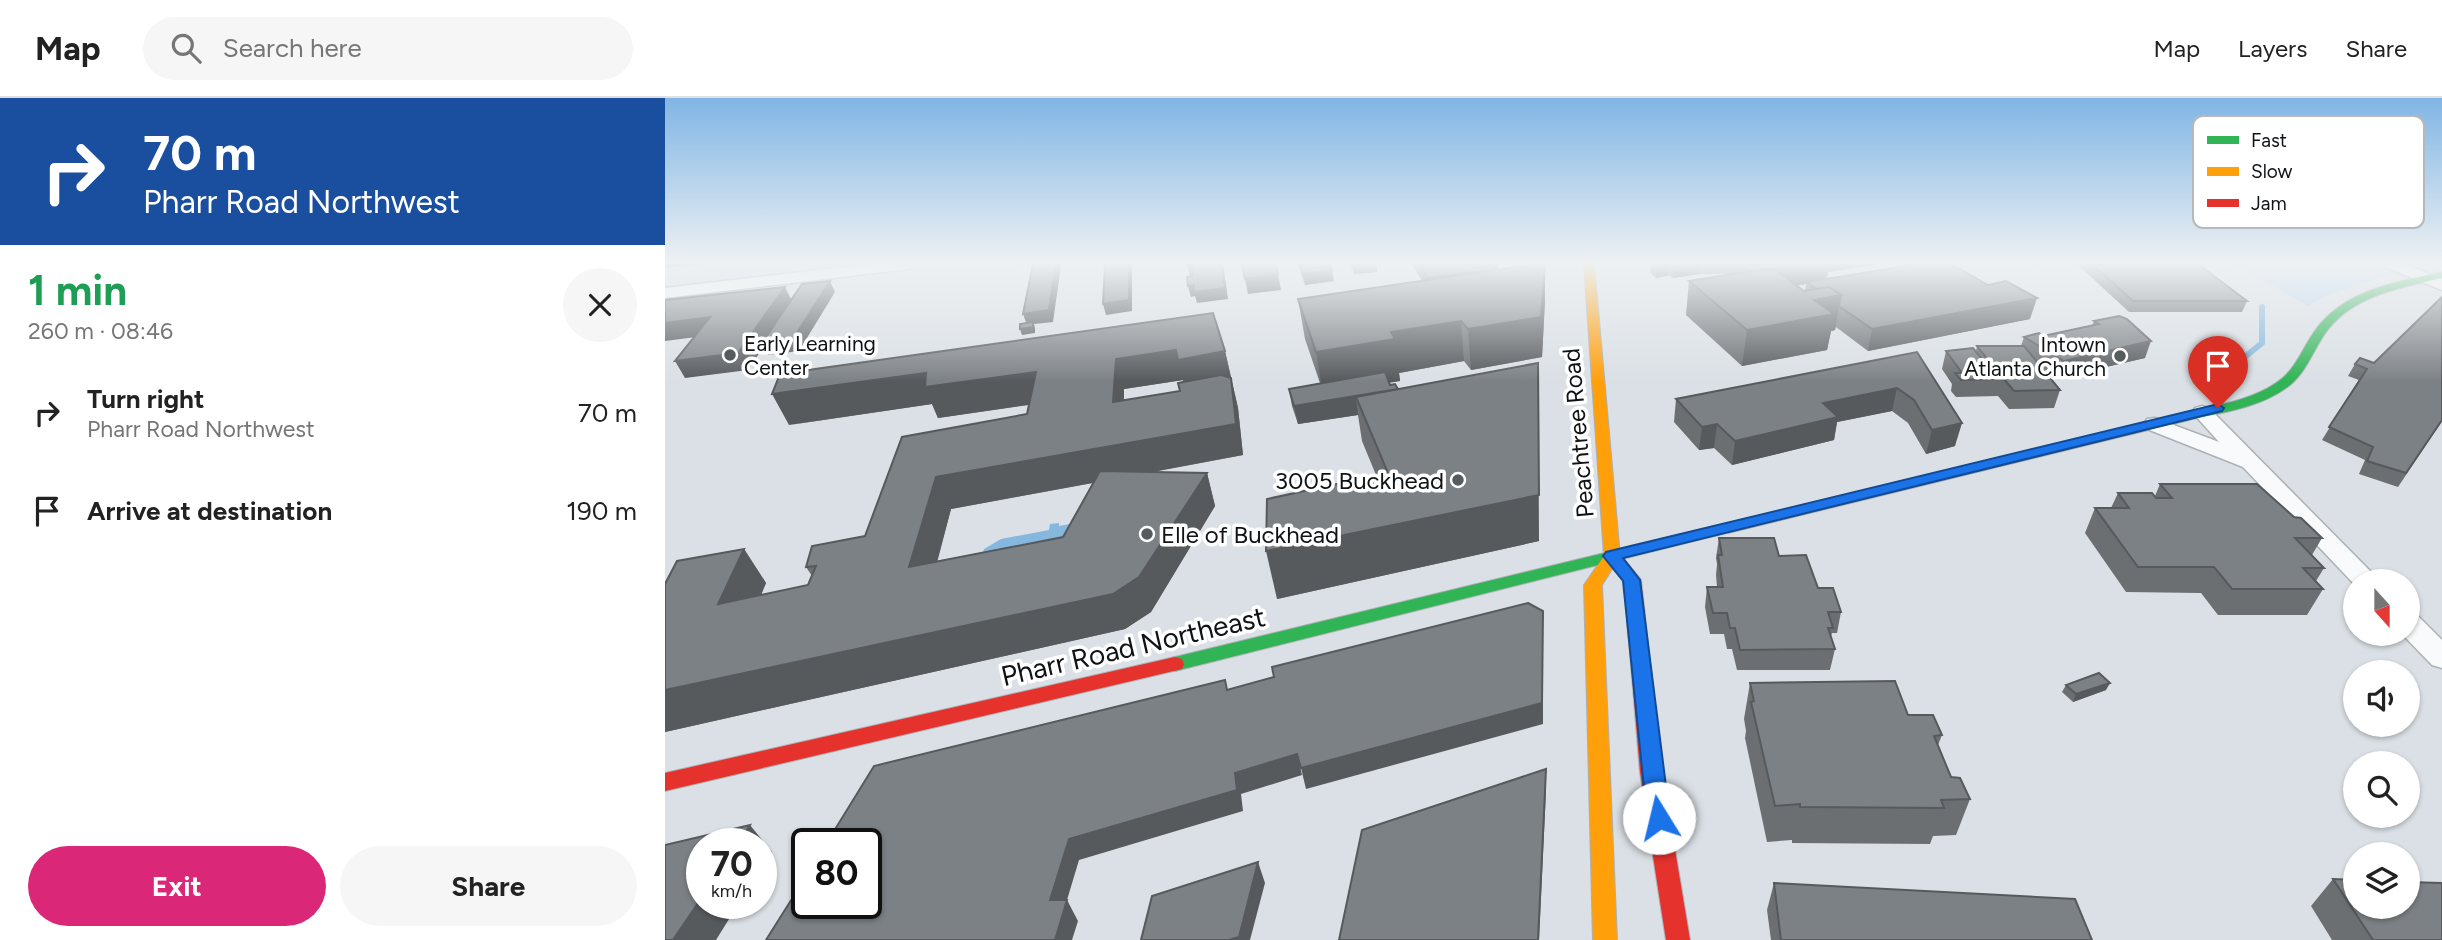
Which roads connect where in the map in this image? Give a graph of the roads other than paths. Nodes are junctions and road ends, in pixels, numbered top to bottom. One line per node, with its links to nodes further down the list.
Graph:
1 (1591, 303): 6 (main road, Peachtree Road)
2 (2353, 303): 3 (main road, Pharr Road Northeast)
3 (2202, 412): 4 (main road, Pharr Road Northeast); 5 (street)
4 (2155, 424): 5 (street); 6 (main road, Pharr Road Northeast)
5 (2253, 464): 7 (street)
6 (1612, 556): 10 (main road, Pharr Road Northeast); 11 (main road); 12 (main road)
7 (2355, 569)
8 (2420, 635): 9 (street)
9 (2442, 658)
10 (665, 782)
11 (1605, 940)
12 (1678, 940)

